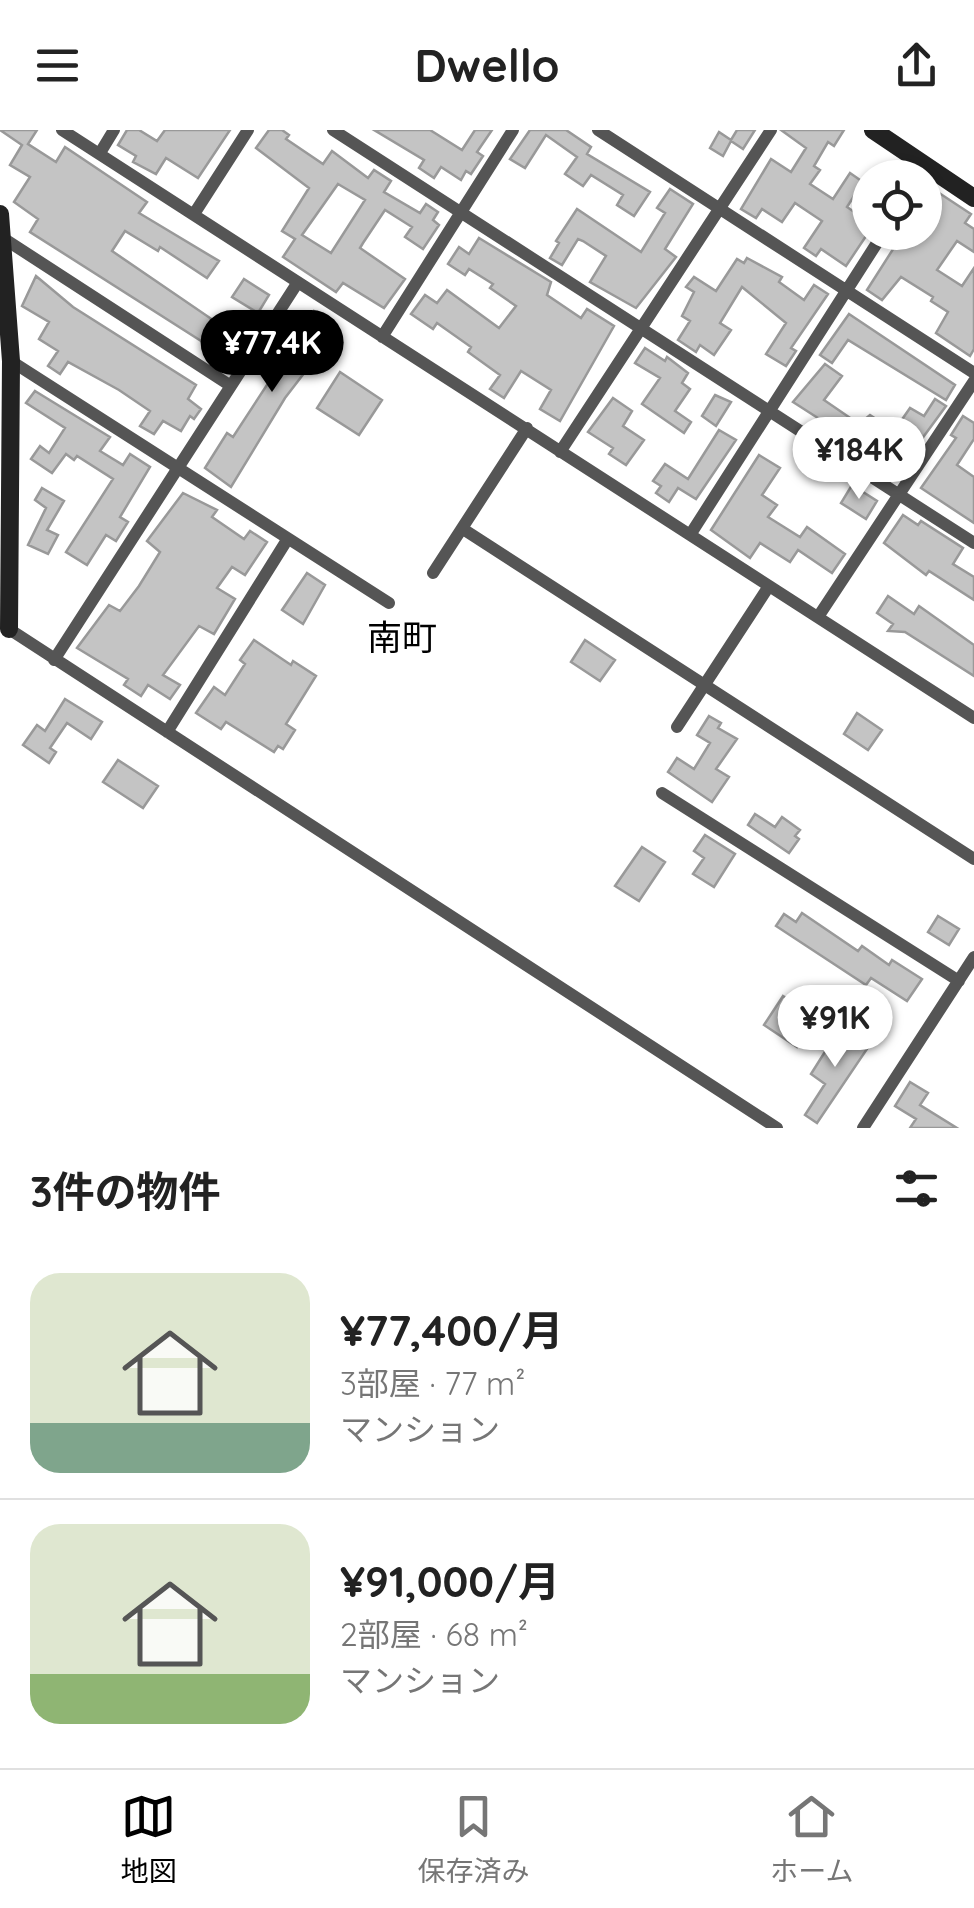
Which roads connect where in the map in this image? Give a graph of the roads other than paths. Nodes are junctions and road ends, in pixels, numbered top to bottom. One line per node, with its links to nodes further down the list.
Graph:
1 (62, 130): 9 (street)
2 (114, 130): 9 (street)
3 (248, 130): 16 (street)
4 (333, 130): 14 (street)
5 (513, 130): 14 (street)
6 (598, 130): 13 (street)
7 (771, 130): 13 (street)
8 (873, 130): 10 (street)
9 (100, 153): 16 (street)
10 (909, 160)
11 (942, 181): 12 (street)
12 (974, 198)
13 (720, 209): 20 (street); 21 (street)
14 (461, 213): 21 (street); 22 (street)
15 (0, 214): 17 (street)
16 (194, 214): 19 (street)
17 (4, 238): 23 (street); 26 (street)
18 (872, 250): 20 (street)
19 (298, 282): 22 (street); 26 (street)
20 (846, 290): 24 (street); 27 (street)
21 (639, 330): 27 (street); 29 (street)
22 (382, 337): 28 (street)
23 (12, 361): 30 (street); 40 (street)
24 (974, 373)
25 (974, 381): 31 (street)
26 (231, 386): 30 (street)
27 (768, 412): 31 (street); 33 (street)
28 (527, 428): 29 (street); 32 (street)
29 (560, 452): 33 (street)
30 (180, 467): 34 (street); 41 (street)
31 (898, 494): 35 (street); 39 (street)
32 (463, 528): 36 (street); 42 (street)
33 (690, 535): 37 (street)
34 (287, 540): 38 (street); 45 (street)
35 (974, 543)
36 (433, 573)
37 (769, 586): 39 (street); 42 (street)
38 (389, 603)
39 (818, 617): 43 (street)
40 (8, 629): 41 (street)
41 (54, 660): 45 (street)
42 (704, 686): 44 (street); 47 (street)
43 (974, 718)
44 (677, 727)
45 (167, 732): 50 (street)
46 (662, 793): 49 (street)
47 (974, 859)
48 (974, 957): 49 (street)
49 (959, 980): 51 (street)
50 (777, 1128)
51 (863, 1128)

